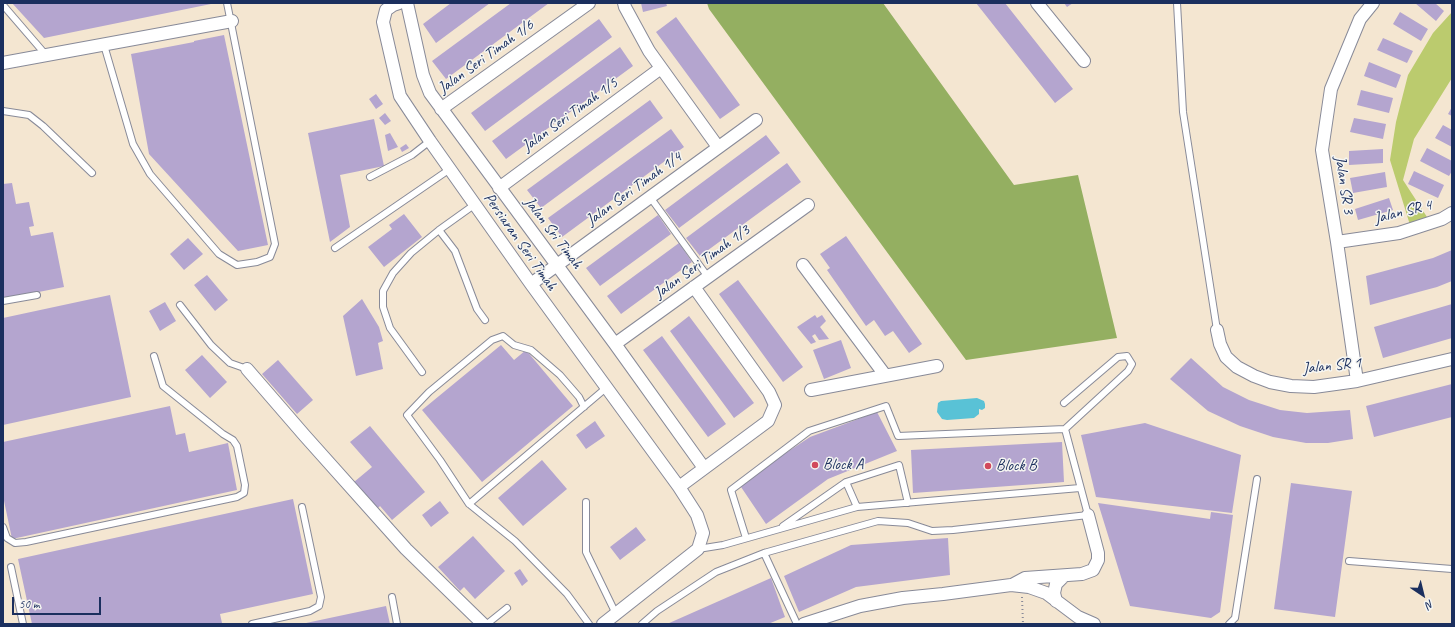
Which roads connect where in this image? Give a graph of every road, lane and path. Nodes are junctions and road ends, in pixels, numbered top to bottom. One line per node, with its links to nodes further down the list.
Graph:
1 (228, 3): 10 (lane)
2 (399, 3): 19 (street, Persiaran Seri Timah)
3 (407, 3): 16 (street, Jalan Sri Timah)
4 (589, 3): 16 (street, Jalan Seri Timah 1/6)
5 (624, 3): 15 (street)
6 (1037, 3): 13 (street)
7 (1176, 3): 41 (lane)
8 (1373, 3): 30 (street, Jalan SR 3)
9 (3, 5): 12 (lane)
10 (232, 21): 11 (street); 11 (lane)
11 (104, 45): 12 (street)
12 (46, 55): 14 (street)
13 (1084, 61)
14 (3, 63)
15 (661, 68): 20 (street); 24 (street, Jalan Seri Timah 1/5)
16 (441, 109): 24 (street, Jalan Sri Timah)
17 (3, 110): 22 (lane)
18 (756, 120): 20 (street, Jalan Seri Timah 1/4)
19 (430, 141): 21 (street, Persiaran Seri Timah); 23 (lane)
20 (718, 147): 25 (street, Jalan Seri Timah 1/4)
21 (450, 169): 26 (street, Persiaran Seri Timah); 31 (lane)
22 (92, 173)
23 (370, 177)
24 (499, 188): 32 (street, Jalan Sri Timah)
25 (650, 197): 32 (street, Jalan Seri Timah 1/4); 34 (lane)
26 (474, 205): 29 (lane); 35 (street, Persiaran Seri Timah)
27 (808, 205): 34 (street, Jalan Seri Timah 1/3)
28 (1452, 213): 30 (street, Jalan SR 4)
29 (439, 230): 40 (lane); 47 (lane)
30 (1337, 242): 49 (street, Jalan SR 3)
31 (335, 248)
32 (557, 265): 35 (street, Jalan Seri Timah 1/4); 42 (street, Jalan Sri Timah)
33 (803, 265): 48 (street)
34 (708, 277): 36 (street, Jalan Seri Timah 1/3)
35 (531, 284): 50 (street, Persiaran Seri Timah)
36 (694, 287): 42 (street, Jalan Seri Timah 1/3); 55 (street)
37 (37, 295): 38 (lane)
38 (3, 301)
39 (180, 305): 46 (lane)
40 (485, 320)
41 (1217, 330): 49 (street, Jalan SR 1)
42 (615, 344): 55 (street, Jalan Sri Timah)
43 (154, 356): 66 (lane)
44 (1452, 359): 49 (street, Jalan SR 1)
45 (937, 366): 48 (street)
46 (247, 369): 85 (street)
47 (422, 372)
48 (885, 375): 51 (street)
49 (1357, 381)
50 (606, 388): 53 (lane); 58 (street, Persiaran Seri Timah)
51 (811, 390)
52 (1064, 403): 54 (lane)
53 (584, 407): 62 (lane); 62 (lane)
54 (1065, 429): 59 (lane); 68 (lane)
55 (704, 468): 58 (street)
56 (1257, 479): 81 (lane)
57 (846, 482): 61 (lane); 64 (lane); 67 (lane)
58 (678, 487): 69 (street, Persiaran Seri Timah)
59 (1080, 488): 61 (lane); 65 (lane)
60 (586, 502): 80 (lane)
61 (908, 503): 64 (lane)
62 (469, 504): 87 (lane)
63 (302, 507): 83 (lane)
64 (857, 507): 67 (lane)
65 (1088, 515): 70 (lane); 74 (street)
66 (3, 527)
67 (778, 529): 68 (lane)
68 (746, 538): 69 (lane)
69 (698, 549): 80 (street)
70 (764, 553): 89 (lane); 90 (lane)
71 (1349, 561): 73 (lane)
72 (11, 566): 82 (lane)
73 (1452, 569)
74 (1064, 576): 75 (street); 78 (street)
75 (1011, 585): 78 (street); 91 (street)
76 (1022, 596): 92 (path)
77 (392, 597): 84 (lane)
78 (1056, 601): 93 (street)
79 (507, 608): 86 (lane)
80 (616, 614): 88 (street)
81 (1235, 618): 94 (lane); 95 (lane)
82 (23, 624)
83 (252, 624)
84 (397, 624)
85 (483, 624)
86 (487, 624)
87 (589, 624)
88 (603, 624)
89 (642, 624)
90 (797, 624)
91 (804, 624)
92 (1023, 624)
93 (1094, 624)
94 (1229, 624)
95 (1239, 624)

